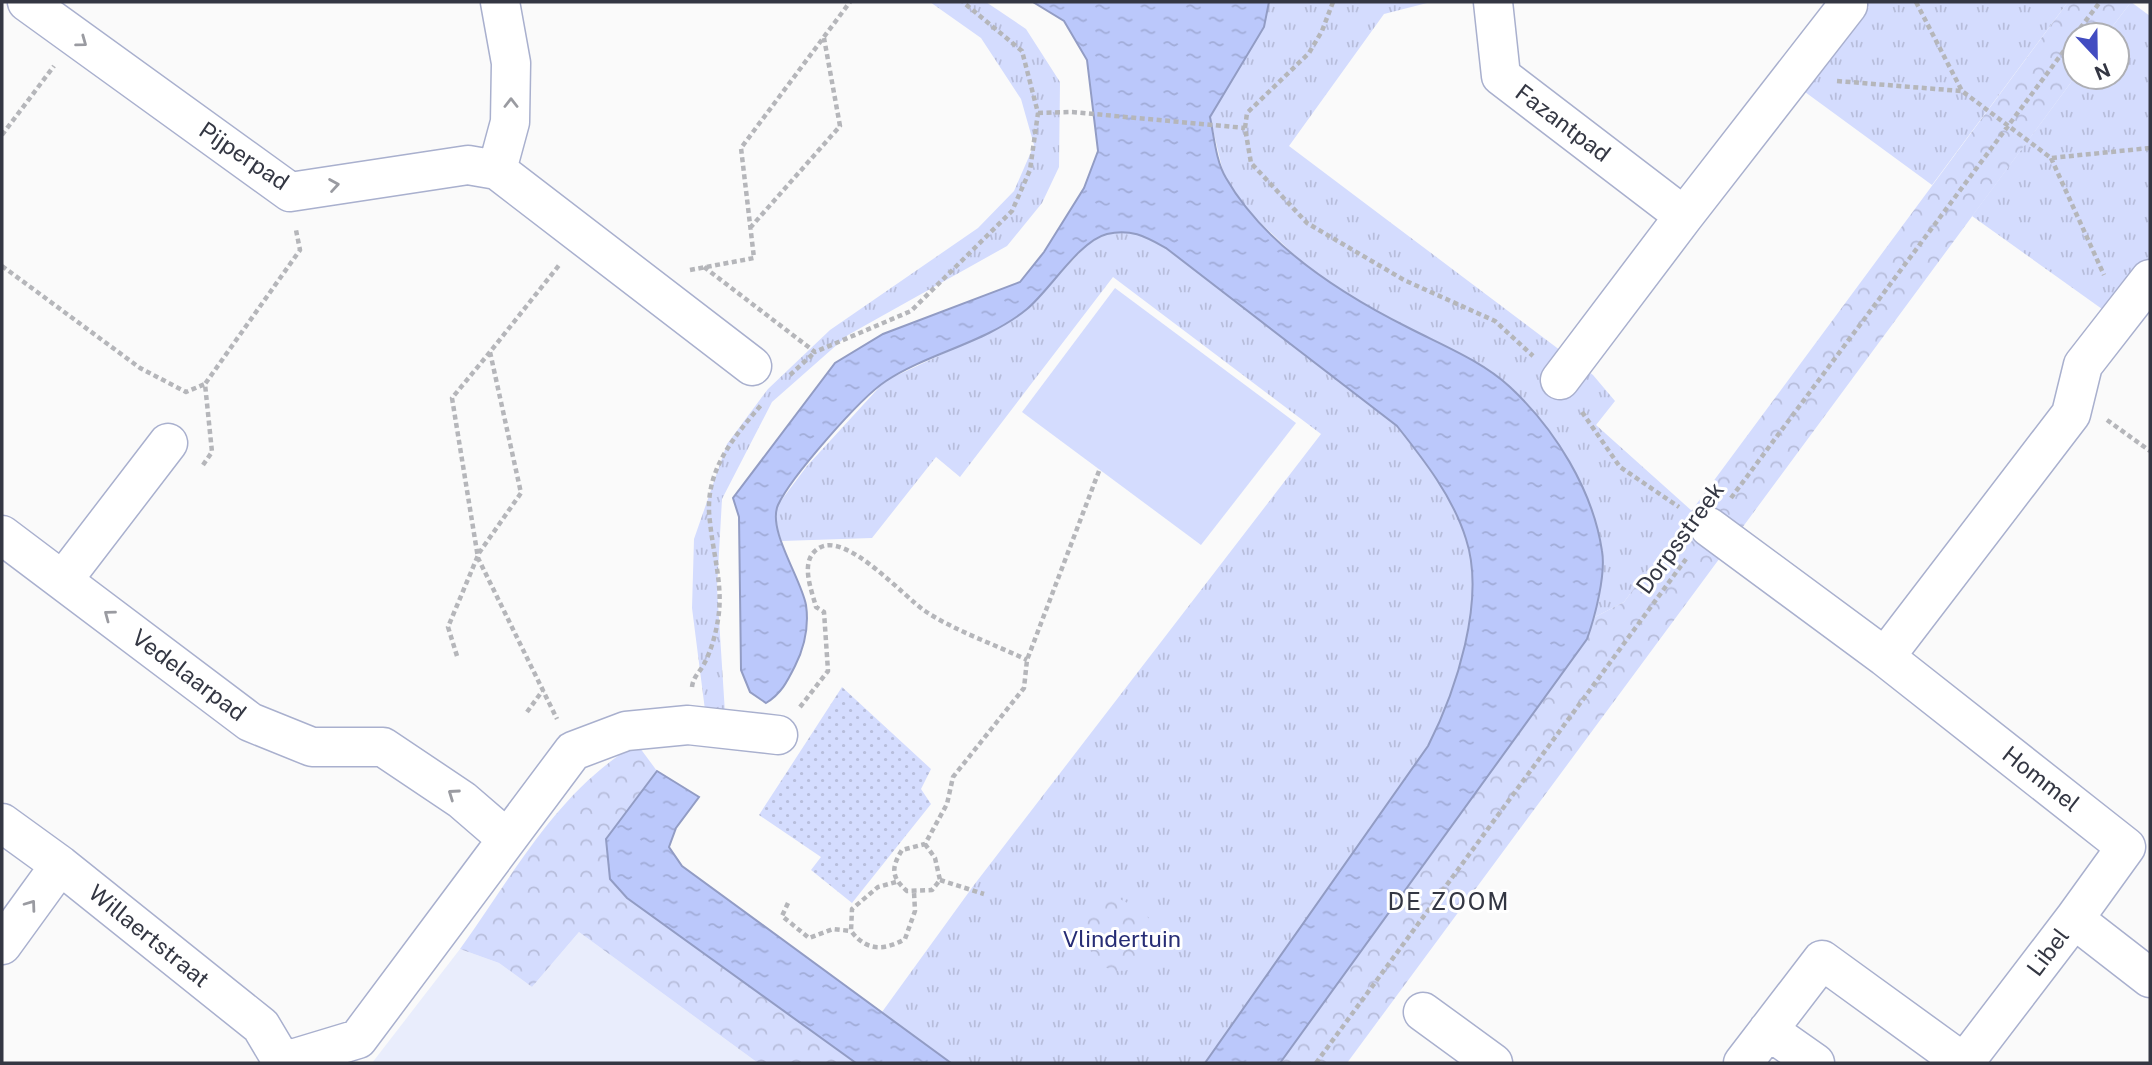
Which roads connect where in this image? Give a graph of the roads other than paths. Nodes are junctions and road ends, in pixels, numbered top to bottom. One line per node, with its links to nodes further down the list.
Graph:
1 (27, 2): 5 (street, Pijperpad, one-way to 5)
2 (500, 2): 5 (street, one-way to 2)
3 (1493, 2): 6 (street, Fazantpad)
4 (1844, 2): 6 (street)
5 (497, 170): 9 (street)
6 (1684, 216): 8 (street)
7 (2150, 279): 14 (street)
8 (1560, 380)
9 (760, 381)
10 (168, 443): 13 (street)
11 (1709, 527): 14 (street, Hommel)
12 (2, 535): 13 (street, Vedelaarpad)
13 (63, 580): 17 (street, Vedelaarpad, one-way to 13)
14 (1885, 657): 19 (street, Hommel)
15 (778, 735): 17 (street)
16 (2, 822): 18 (street, Willaertstraat)
17 (506, 838): 24 (street)
18 (60, 864): 20 (street, one-way to 18); 24 (street, Willaertstraat)
19 (2074, 919): 21 (street, Libel); 28 (street, Libel)
20 (2, 945)
21 (2150, 978)
22 (1423, 1012): 25 (street)
23 (1768, 1030): 26 (street, Libel); 27 (street); 28 (street, Libel)
24 (283, 1063)
25 (1493, 1063)
26 (1744, 1063)
27 (1815, 1063)
28 (1964, 1063)

